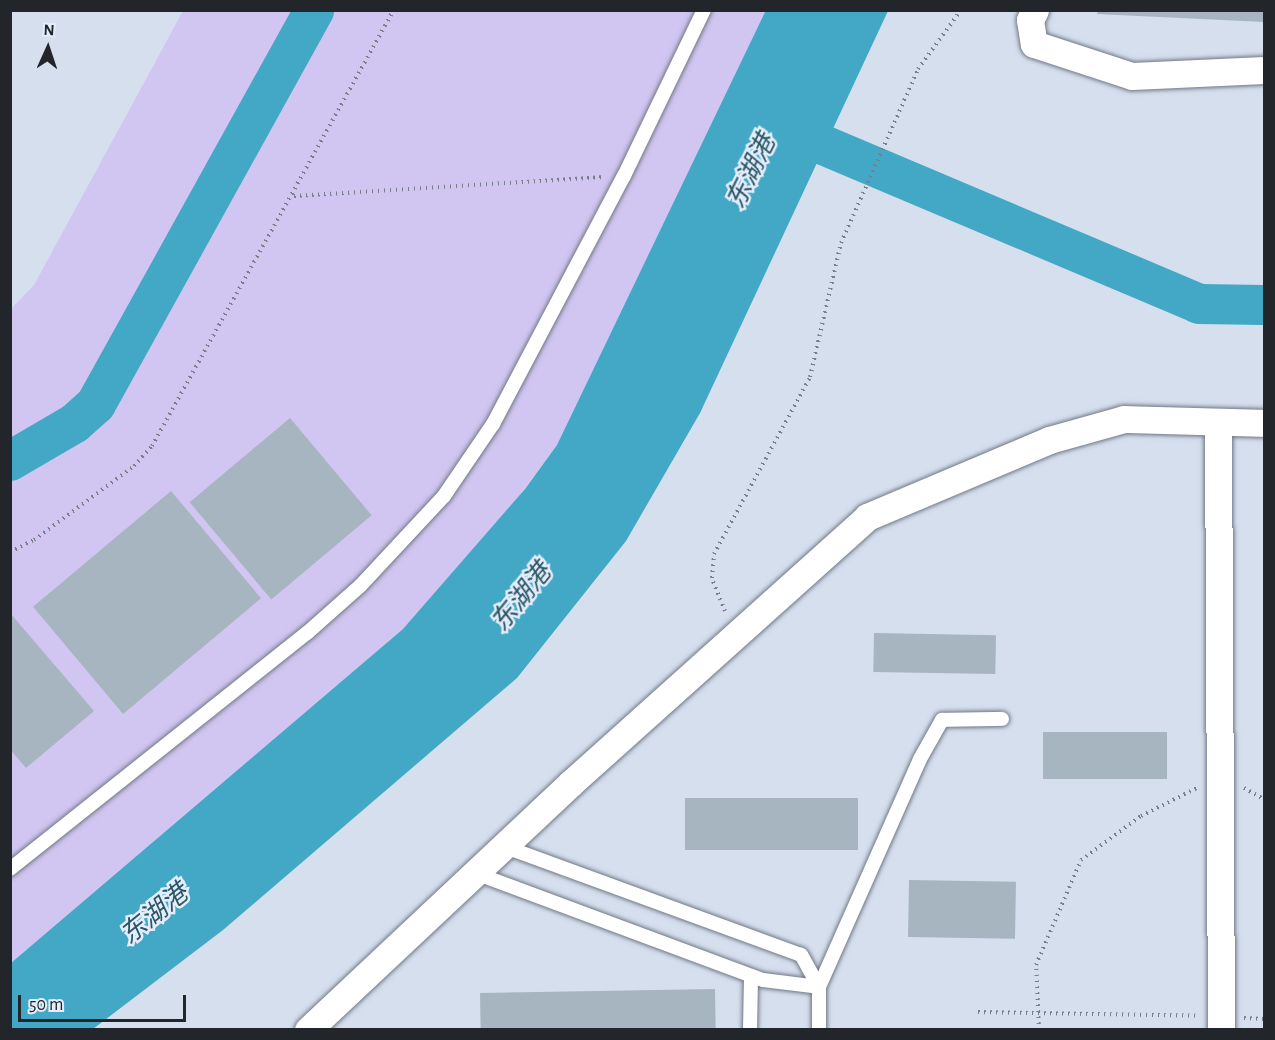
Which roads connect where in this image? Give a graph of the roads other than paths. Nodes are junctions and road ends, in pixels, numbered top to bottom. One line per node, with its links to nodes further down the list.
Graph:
1 (704, 10): 8 (lane)
2 (1035, 10): 3 (street)
3 (1264, 70)
4 (1218, 422): 5 (street); 7 (street); 12 (street)
5 (1264, 423)
6 (1002, 719): 11 (lane)
7 (503, 846): 9 (street); 11 (lane)
8 (10, 869)
9 (475, 873): 10 (lane); 13 (street)
10 (751, 976): 11 (lane); 14 (lane)
11 (819, 987): 15 (lane)
12 (1221, 1023)
13 (308, 1029)
14 (750, 1029)
15 (819, 1029)

